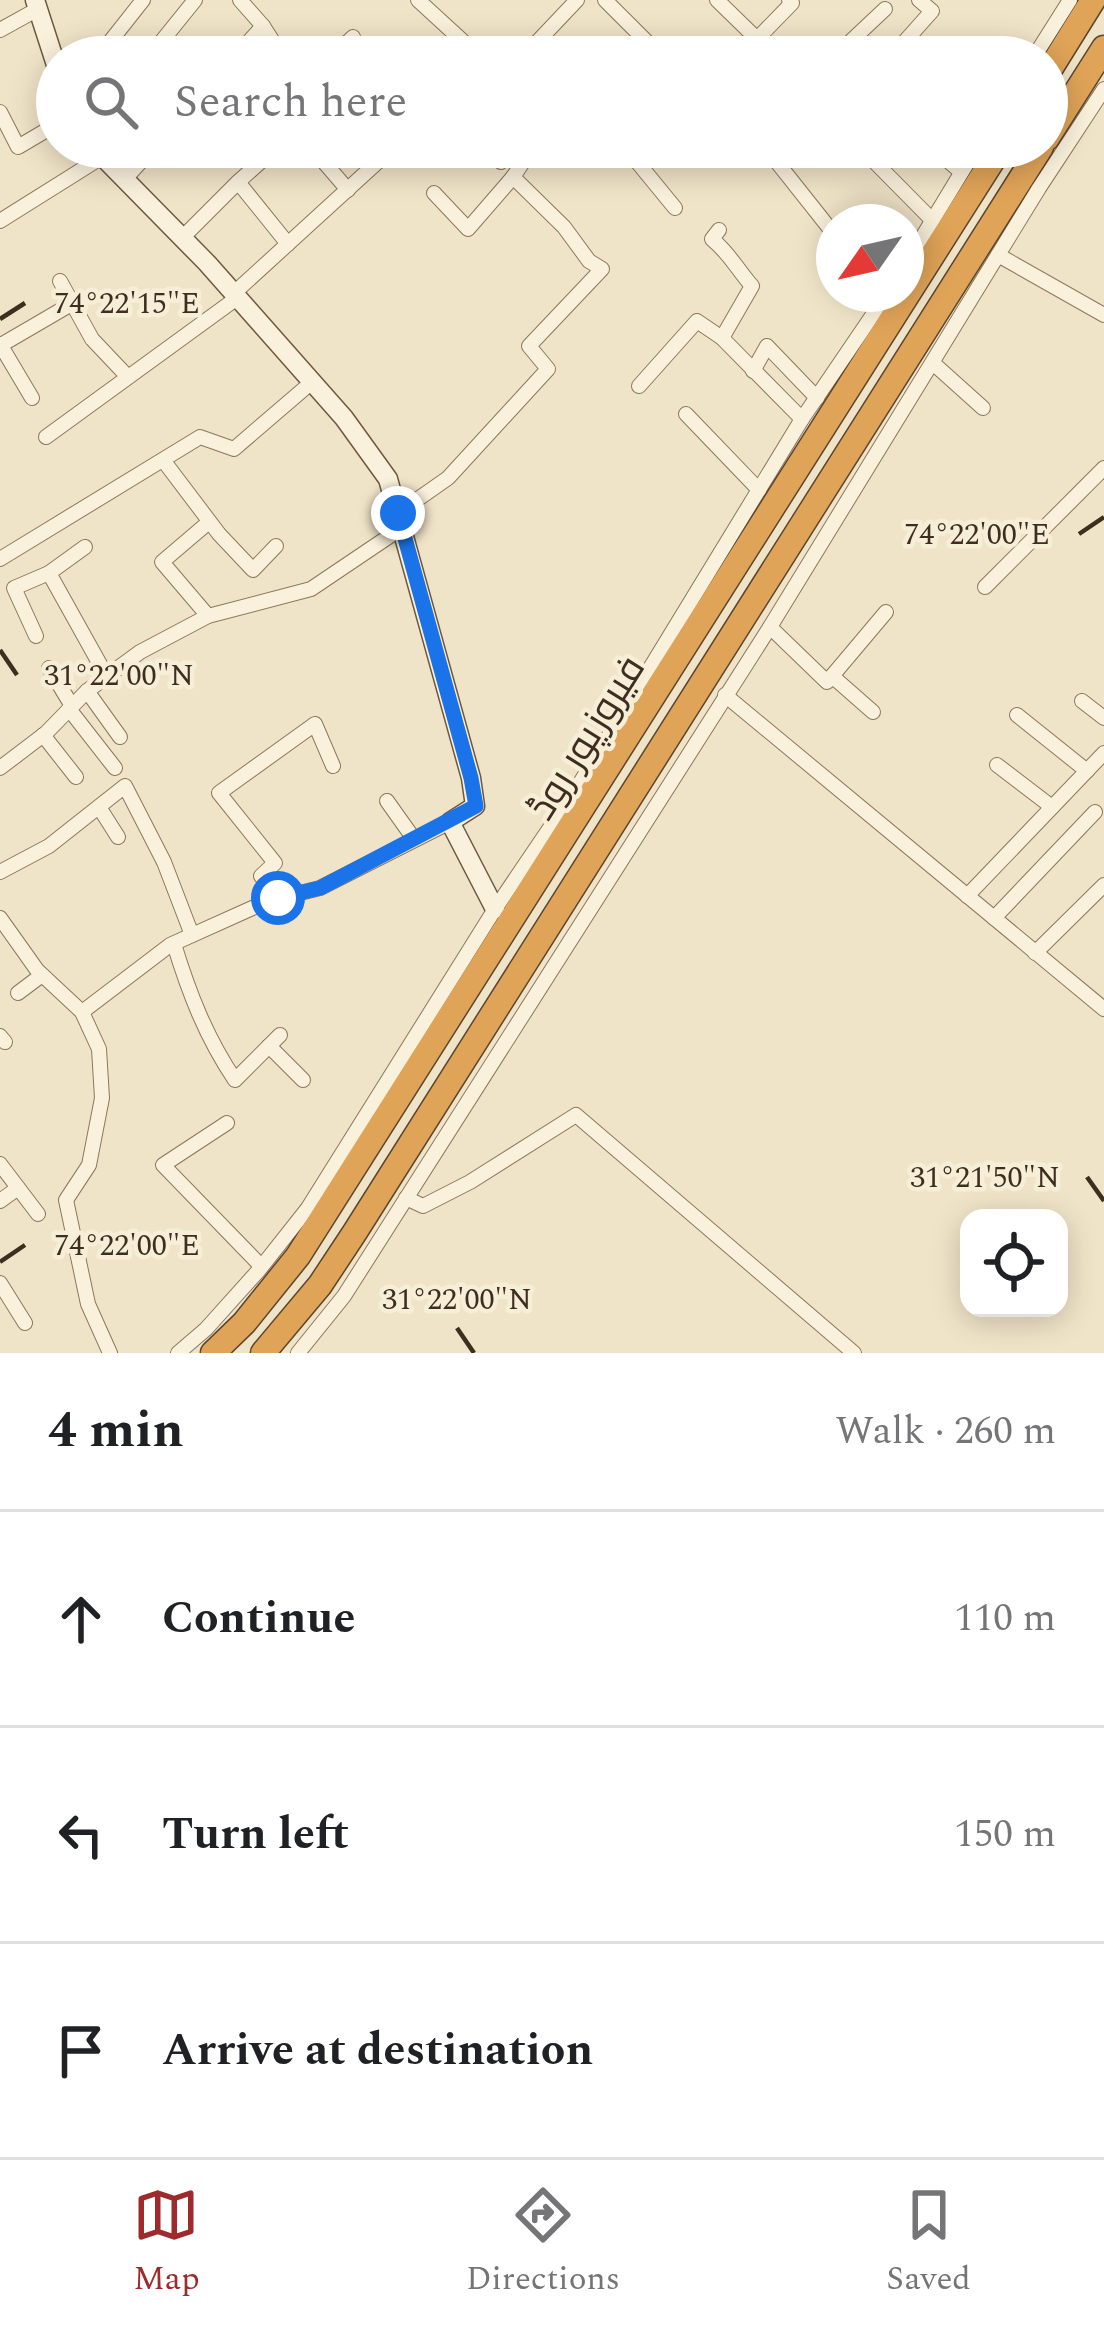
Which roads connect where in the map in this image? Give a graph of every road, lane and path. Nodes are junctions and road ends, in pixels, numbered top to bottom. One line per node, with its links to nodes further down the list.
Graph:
1 (143, 0): 17 (street)
2 (195, 0): 18 (street)
3 (240, 0): 14 (street)
4 (418, 0): 21 (street)
5 (577, 0): 22 (street)
6 (605, 0): 23 (street)
7 (717, 0): 24 (street)
8 (789, 0): 25 (street)
9 (919, 0): 27 (street)
10 (1070, 0): 28 (street)
11 (1094, 0): 29 (highway)
12 (37, 4): 15 (street); 16 (street)
13 (885, 9): 26 (street)
14 (263, 26): 19 (street); 20 (street)
15 (0, 30)
16 (47, 36)
17 (115, 36)
18 (165, 36)
19 (254, 36)
20 (269, 36)
21 (457, 36)
22 (543, 36)
23 (641, 36)
24 (754, 36)
25 (760, 36)
26 (856, 36)
27 (910, 36)
28 (1047, 36)
29 (1068, 41)
30 (1104, 48): 32 (highway)
31 (1104, 89): 34 (street)
32 (1068, 105)
33 (0, 112): 35 (street)
34 (1068, 135)
35 (36, 136)
36 (75, 168): 60 (street)
37 (113, 168): 53 (street)
38 (135, 168): 53 (street)
39 (254, 168): 54 (street)
40 (329, 168): 56 (street)
41 (371, 168): 56 (street)
42 (519, 168): 52 (street)
43 (642, 168): 58 (street)
44 (782, 168): 59 (street)
45 (879, 168): 62 (street)
46 (956, 168): 51 (street)
47 (964, 168): 51 (street)
48 (985, 168): 62 (highway, فیروزپور روڈ)
49 (1035, 168): 55 (highway, فیروزپور روڈ)
50 (1042, 168): 55 (street)
51 (961, 172): 62 (street)
52 (513, 177): 57 (street); 89 (street)
53 (124, 180): 63 (street)
54 (238, 182): 63 (street); 64 (street)
55 (1030, 183): 66 (street); 67 (highway, فیروزپور روڈ)
56 (348, 190): 64 (street)
57 (434, 193)
58 (675, 208)
59 (816, 211)
60 (0, 221)
61 (719, 230): 73 (street)
62 (937, 232): 65 (street); 67 (highway); 93 (highway, فیروزپور روڈ)
63 (182, 238): 69 (street)
64 (288, 244): 69 (street)
65 (924, 245)
66 (998, 255): 72 (street); 75 (street)
67 (969, 260): 156 (highway, فیروزپور روڈ)
68 (60, 281): 70 (street)
69 (235, 296): 77 (street); 78 (street)
70 (74, 304): 74 (street); 77 (street)
71 (874, 312): 81 (street)
72 (1104, 315)
73 (722, 338): 76 (street); 79 (street)
74 (0, 345): 80 (street)
75 (934, 364): 82 (street); 99 (street)
76 (753, 371): 81 (street); 84 (street)
77 (128, 377): 85 (street)
78 (311, 382): 86 (street); 89 (street)
79 (639, 386)
80 (32, 398)
81 (817, 398): 84 (street)
82 (983, 408)
83 (686, 414): 88 (street)
84 (802, 419): 88 (street)
85 (46, 436)
86 (163, 460): 90 (street); 94 (street)
87 (1104, 470): 96 (street)
88 (759, 490): 93 (street)
89 (400, 520): 98 (street); 124 (street)
90 (209, 522): 91 (street); 98 (street)
91 (276, 546)
92 (85, 547): 95 (street)
93 (731, 554): 131 (street); 142 (highway, فیروزپور روڈ)
94 (0, 559)
95 (49, 573): 100 (street); 102 (street)
96 (985, 587)
97 (886, 612): 103 (street)
98 (208, 616): 102 (street)
99 (770, 627): 103 (street); 105 (street)
100 (36, 636)
101 (49, 668): 107 (street)
102 (107, 676): 104 (street)
103 (832, 676): 108 (street)
104 (87, 691): 107 (street); 112 (street)
105 (725, 695): 129 (street); 147 (street)
106 (1082, 701): 110 (street)
107 (70, 707): 111 (street); 116 (street)
108 (873, 712)
109 (1017, 715): 118 (street)
110 (1104, 718)
111 (43, 735): 117 (street); 119 (street)
112 (120, 736)
113 (1104, 753): 118 (street)
114 (997, 765): 122 (street)
115 (333, 766): 130 (street)
116 (115, 767)
117 (0, 768)
118 (1087, 772): 122 (street)
119 (76, 777)
120 (387, 800): 126 (street)
121 (99, 807): 125 (street); 127 (street); 134 (street)
122 (1052, 807): 129 (street)
123 (1095, 812): 132 (street)
124 (450, 822): 126 (street); 131 (street)
125 (118, 837)
126 (415, 839): 130 (street)
127 (0, 872)
128 (1104, 885): 136 (street)
129 (967, 896): 132 (street)
130 (278, 898): 134 (street)
131 (494, 909): 142 (street)
132 (994, 918): 136 (street)
133 (2, 927): 137 (street)
134 (192, 935): 135 (street)
135 (174, 944): 141 (street); 143 (street)
136 (1036, 952): 140 (street)
137 (42, 975): 139 (street); 141 (street)
138 (1104, 986): 140 (street)
139 (18, 993)
140 (1098, 1004)
141 (82, 1012): 153 (street)
142 (402, 1078): 150 (street); 155 (highway, فیروزپور روڈ)
143 (303, 1080)
144 (227, 1123): 150 (street)
145 (0, 1163): 146 (street)
146 (19, 1188): 148 (street); 149 (street)
147 (406, 1198): 157 (street); 158 (street)
148 (0, 1201)
149 (38, 1214)
150 (261, 1266): 154 (street)
151 (0, 1283): 152 (street)
152 (26, 1323)
153 (110, 1353)
154 (178, 1353)
155 (213, 1353)
156 (263, 1353)
157 (298, 1353)
158 (854, 1353)

